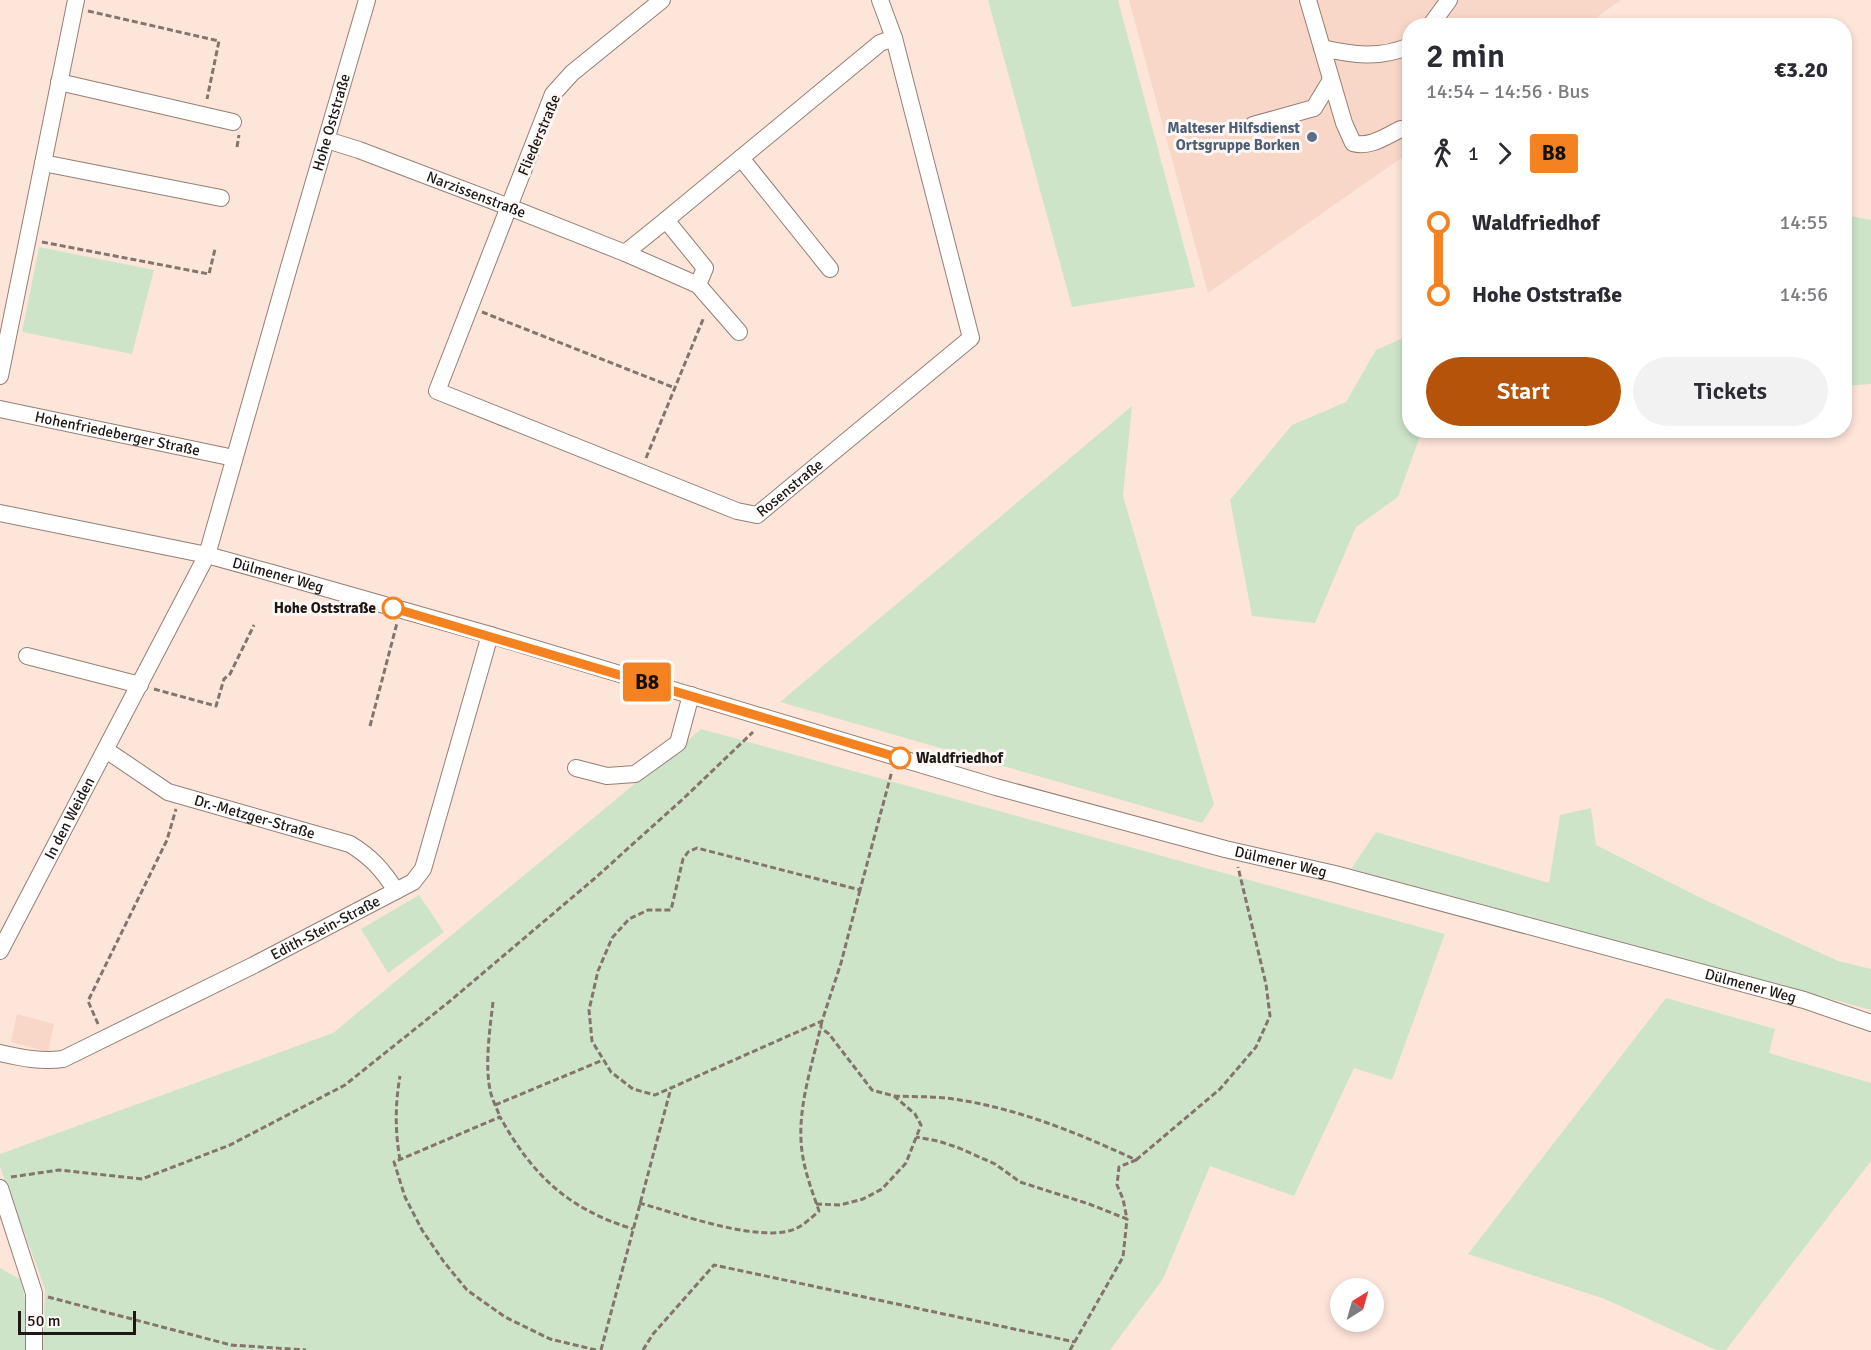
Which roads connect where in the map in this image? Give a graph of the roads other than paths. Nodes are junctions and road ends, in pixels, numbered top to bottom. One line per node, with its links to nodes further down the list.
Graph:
1 (367, 0): 16 (street, Hohe Oststraße)
2 (662, 0): 20 (street, Fliederstraße)
3 (880, 0): 8 (street, Rosenstraße)
4 (1308, 0): 9 (street)
5 (1449, 0): 7 (street)
6 (75, 4): 11 (street)
7 (1436, 18)
8 (894, 38): 17 (street); 20 (street, Rosenstraße)
9 (1322, 48): 10 (street); 12 (street)
10 (1402, 49)
11 (59, 82): 13 (street); 18 (street)
12 (1332, 86): 14 (street); 15 (street)
13 (233, 122)
14 (1253, 125)
15 (1401, 129)
16 (327, 140): 20 (street, Narzissenstraße); 29 (street, Hohe Oststraße)
17 (741, 158): 21 (street); 23 (street)
18 (43, 163): 19 (street); 25 (street)
19 (221, 198)
20 (509, 207): 22 (street, Narzissenstraße)
21 (666, 220): 22 (street); 24 (street)
22 (625, 253): 24 (street, Narzissenstraße)
23 (830, 269)
24 (698, 285): 26 (street, Narzissenstraße)
25 (7, 300): 27 (street)
26 (739, 332)
27 (0, 376)
28 (0, 409): 29 (street, Hohenfriedeberger Straße)
29 (234, 458): 31 (street, Hohe Oststraße)
30 (0, 513): 31 (street, Dülmener Weg)
31 (207, 555): 32 (street, Dülmener Weg); 34 (street, In den Weiden)
32 (490, 635): 35 (street, Dülmener Weg); 38 (street, Edith-Stein-Straße)
33 (27, 656): 34 (street)
34 (140, 685): 36 (street, In den Weiden)
35 (691, 695): 37 (street); 40 (street, Dülmener Weg)
36 (106, 750): 38 (street, Dr.-Metzger-Straße); 39 (street, In den Weiden)
37 (576, 768)
38 (396, 891): 41 (street, Edith-Stein-Straße)
39 (0, 951)
40 (1871, 1023)
41 (0, 1053)
42 (0, 1188): 43 (street)
43 (34, 1350)

